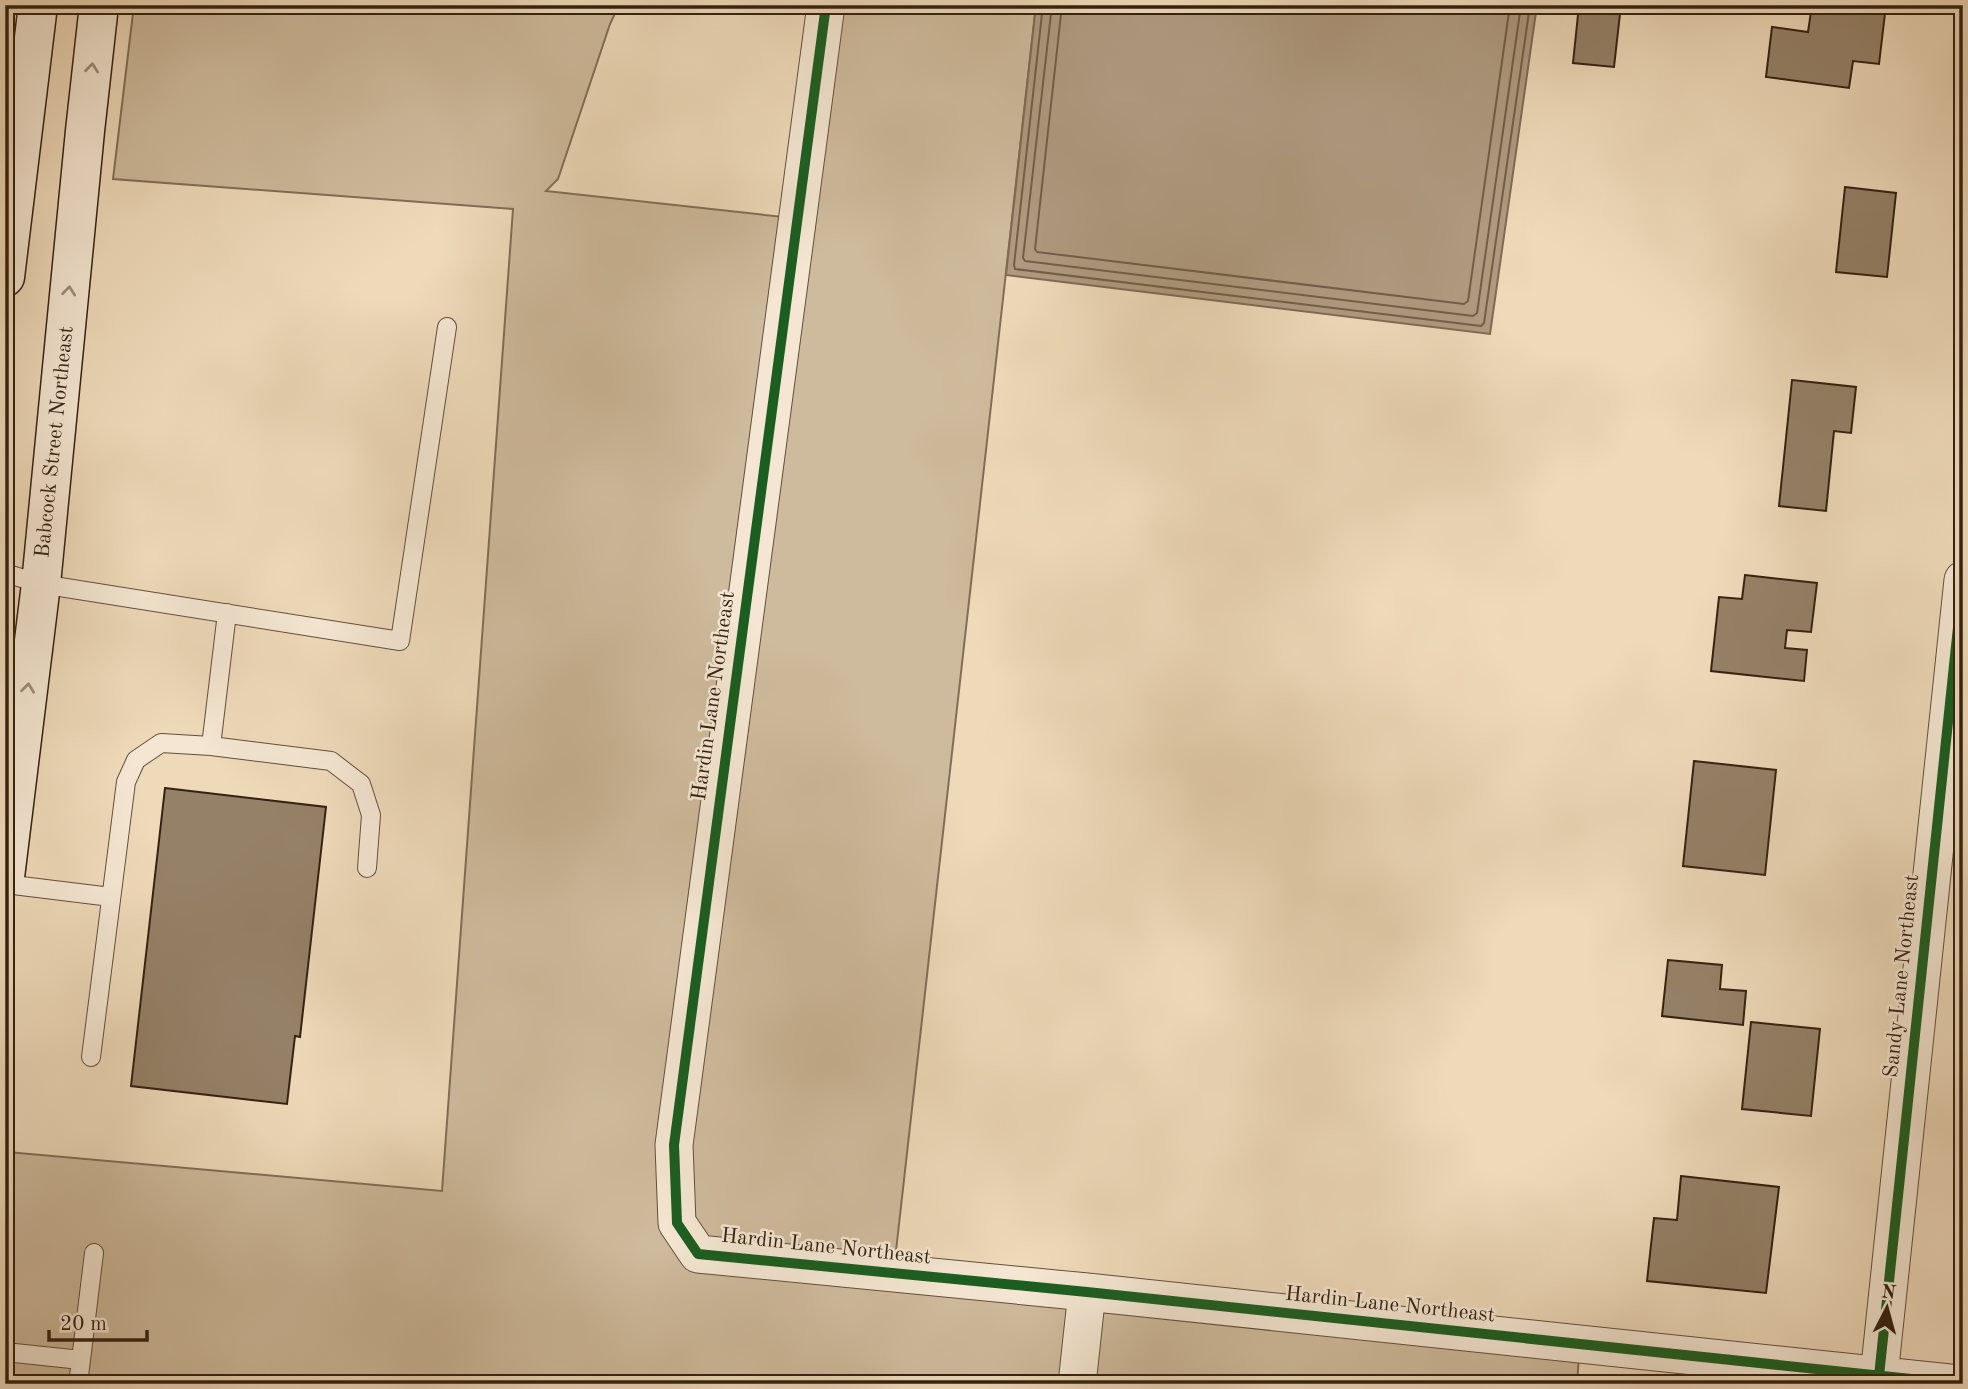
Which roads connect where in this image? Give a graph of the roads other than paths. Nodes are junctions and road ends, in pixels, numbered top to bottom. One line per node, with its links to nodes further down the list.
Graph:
1 (38, 5): 4 (main road)
2 (99, 5): 8 (main road, Babcock Street Northeast, one-way to 2)
3 (826, 5): 17 (street, Hardin Lane Northeast)
4 (5, 277)
5 (447, 327): 9 (lane)
6 (5, 573): 8 (lane)
7 (1963, 580): 20 (street, Sandy Lane Northeast)
8 (41, 584): 9 (lane); 12 (main road, Babcock Street Northeast, one-way to 8)
9 (227, 613): 10 (lane)
10 (211, 746): 11 (lane); 14 (lane)
11 (367, 868)
12 (5, 877)
13 (5, 884): 14 (lane)
14 (111, 897): 15 (lane)
15 (91, 1057)
16 (94, 1253): 19 (lane)
17 (1087, 1292): 20 (street, Hardin Lane Northeast); 22 (street)
18 (5, 1352): 19 (lane)
19 (81, 1360): 21 (lane)
20 (1879, 1376): 23 (street, Hardin Lane Northeast)
21 (78, 1384)
22 (1077, 1384)
23 (1959, 1384)

